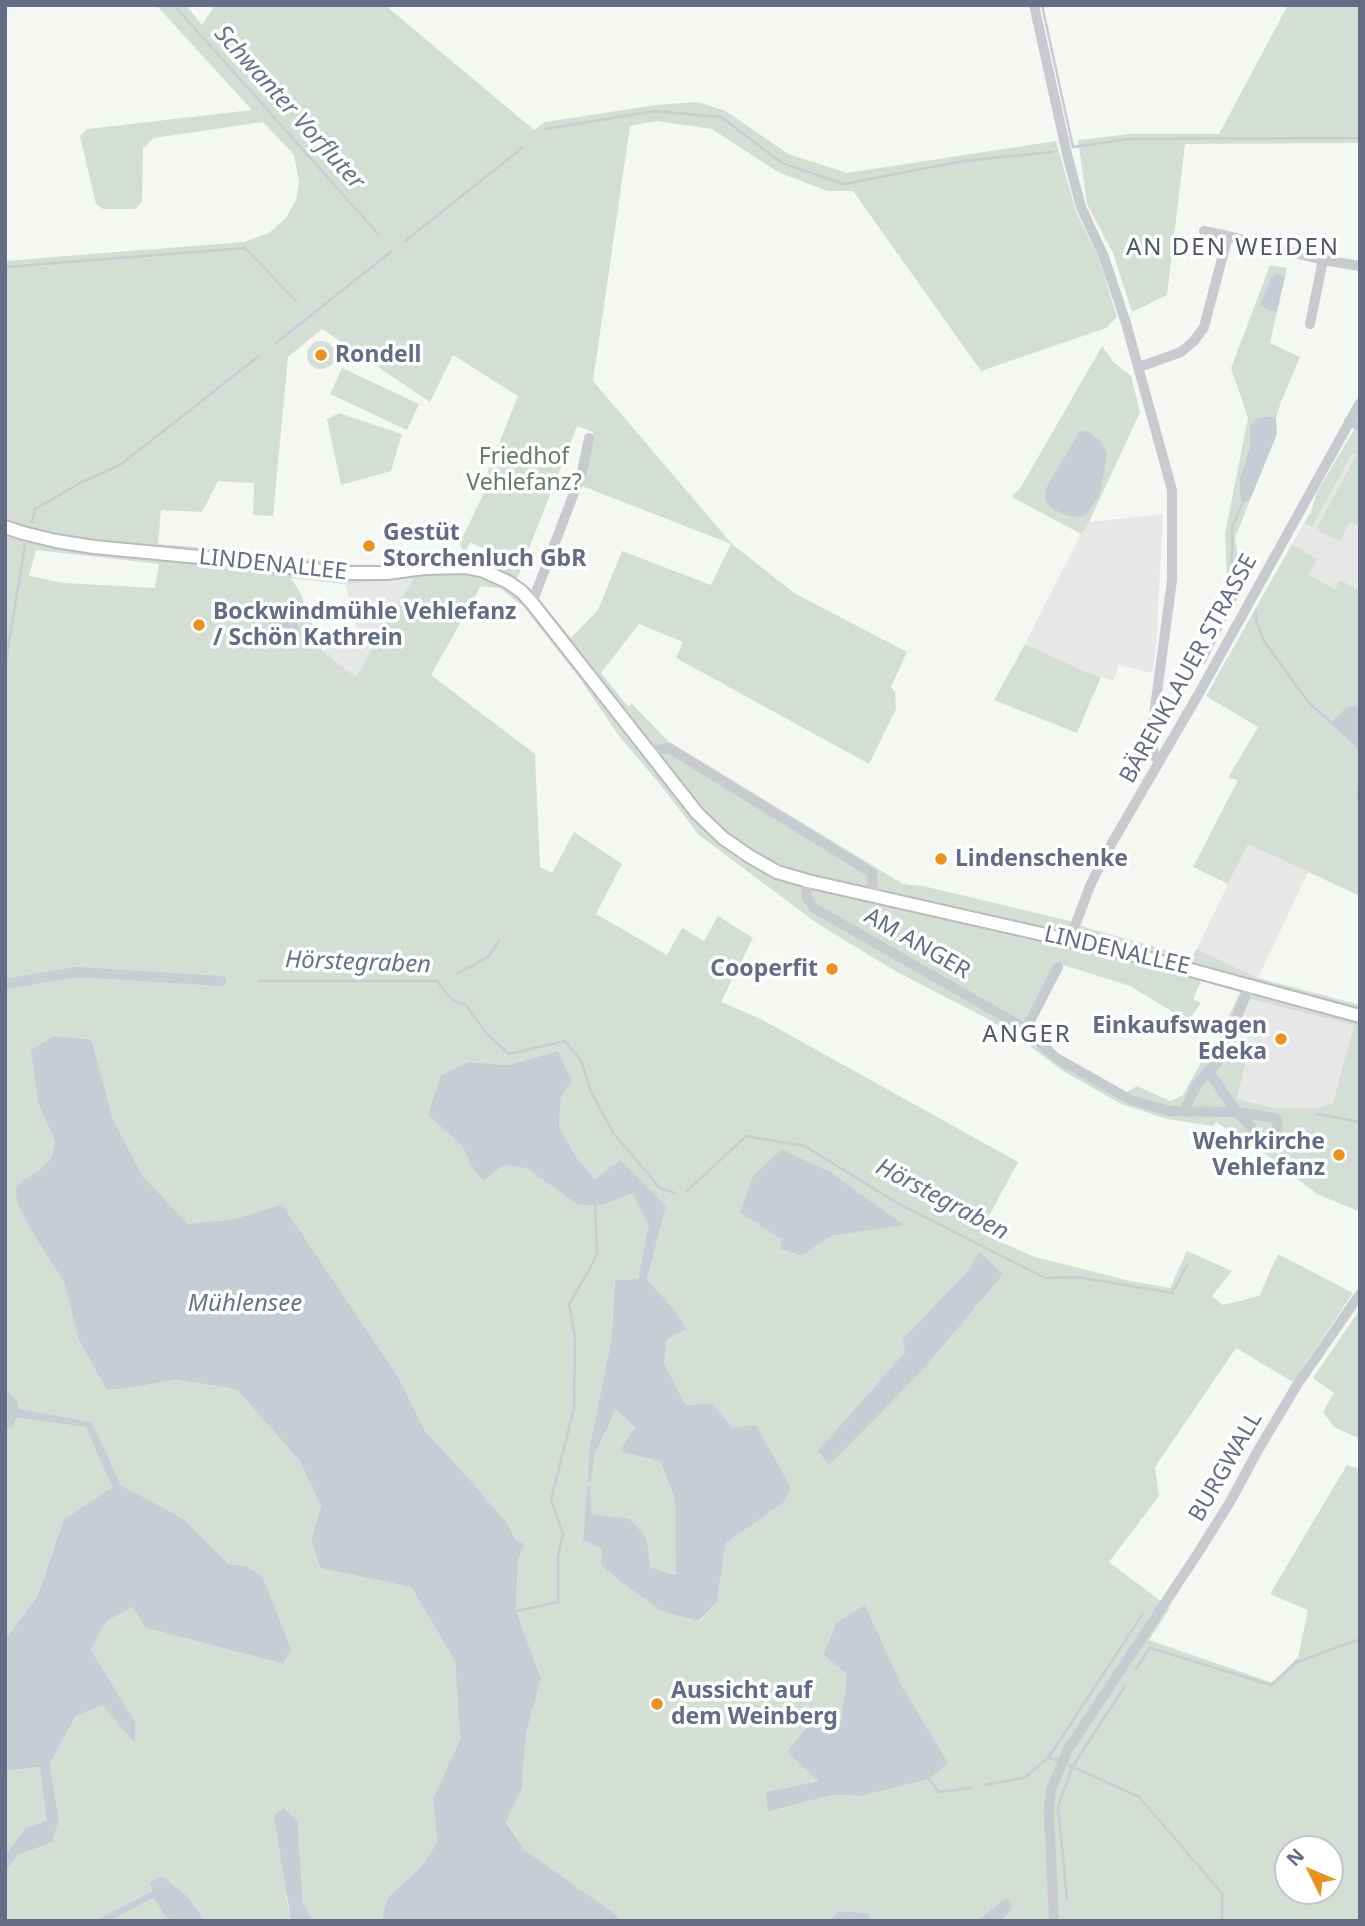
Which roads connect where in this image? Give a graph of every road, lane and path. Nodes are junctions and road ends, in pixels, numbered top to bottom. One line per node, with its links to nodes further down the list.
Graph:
1 (1034, 5): 7 (street)
2 (1204, 231): 3 (street)
3 (1228, 236): 4 (street); 7 (street)
4 (1323, 260): 5 (street); 6 (street)
5 (1360, 266)
6 (1310, 324)
7 (1139, 367): 15 (street)
8 (1360, 403): 9 (street, BÄRENKLAUER STRASSE)
9 (1349, 421): 10 (street); 15 (street, BÄRENKLAUER STRASSE)
10 (1360, 426)
11 (589, 438): 13 (street)
12 (5, 527): 13 (main road, LINDENALLEE)
13 (532, 603): 14 (main road, LINDENALLEE)
14 (649, 751): 16 (main road, LINDENALLEE); 17 (street)
15 (1159, 761): 18 (street, BÄRENKLAUER STRASSE)
16 (808, 881): 17 (main road, LINDENALLEE); 22 (street, AM ANGER)
17 (873, 896): 18 (main road, LINDENALLEE)
18 (1070, 939): 20 (main road, LINDENALLEE)
19 (1058, 967): 22 (street)
20 (1250, 985): 21 (main road, LINDENALLEE); 23 (street)
21 (1360, 1016)
22 (1026, 1029): 24 (street, AM ANGER)
23 (1208, 1071): 24 (street); 24 (street, AM ANGER)
24 (1184, 1112)
25 (1360, 1294): 26 (street, BURGWALL)
26 (1054, 1921)

